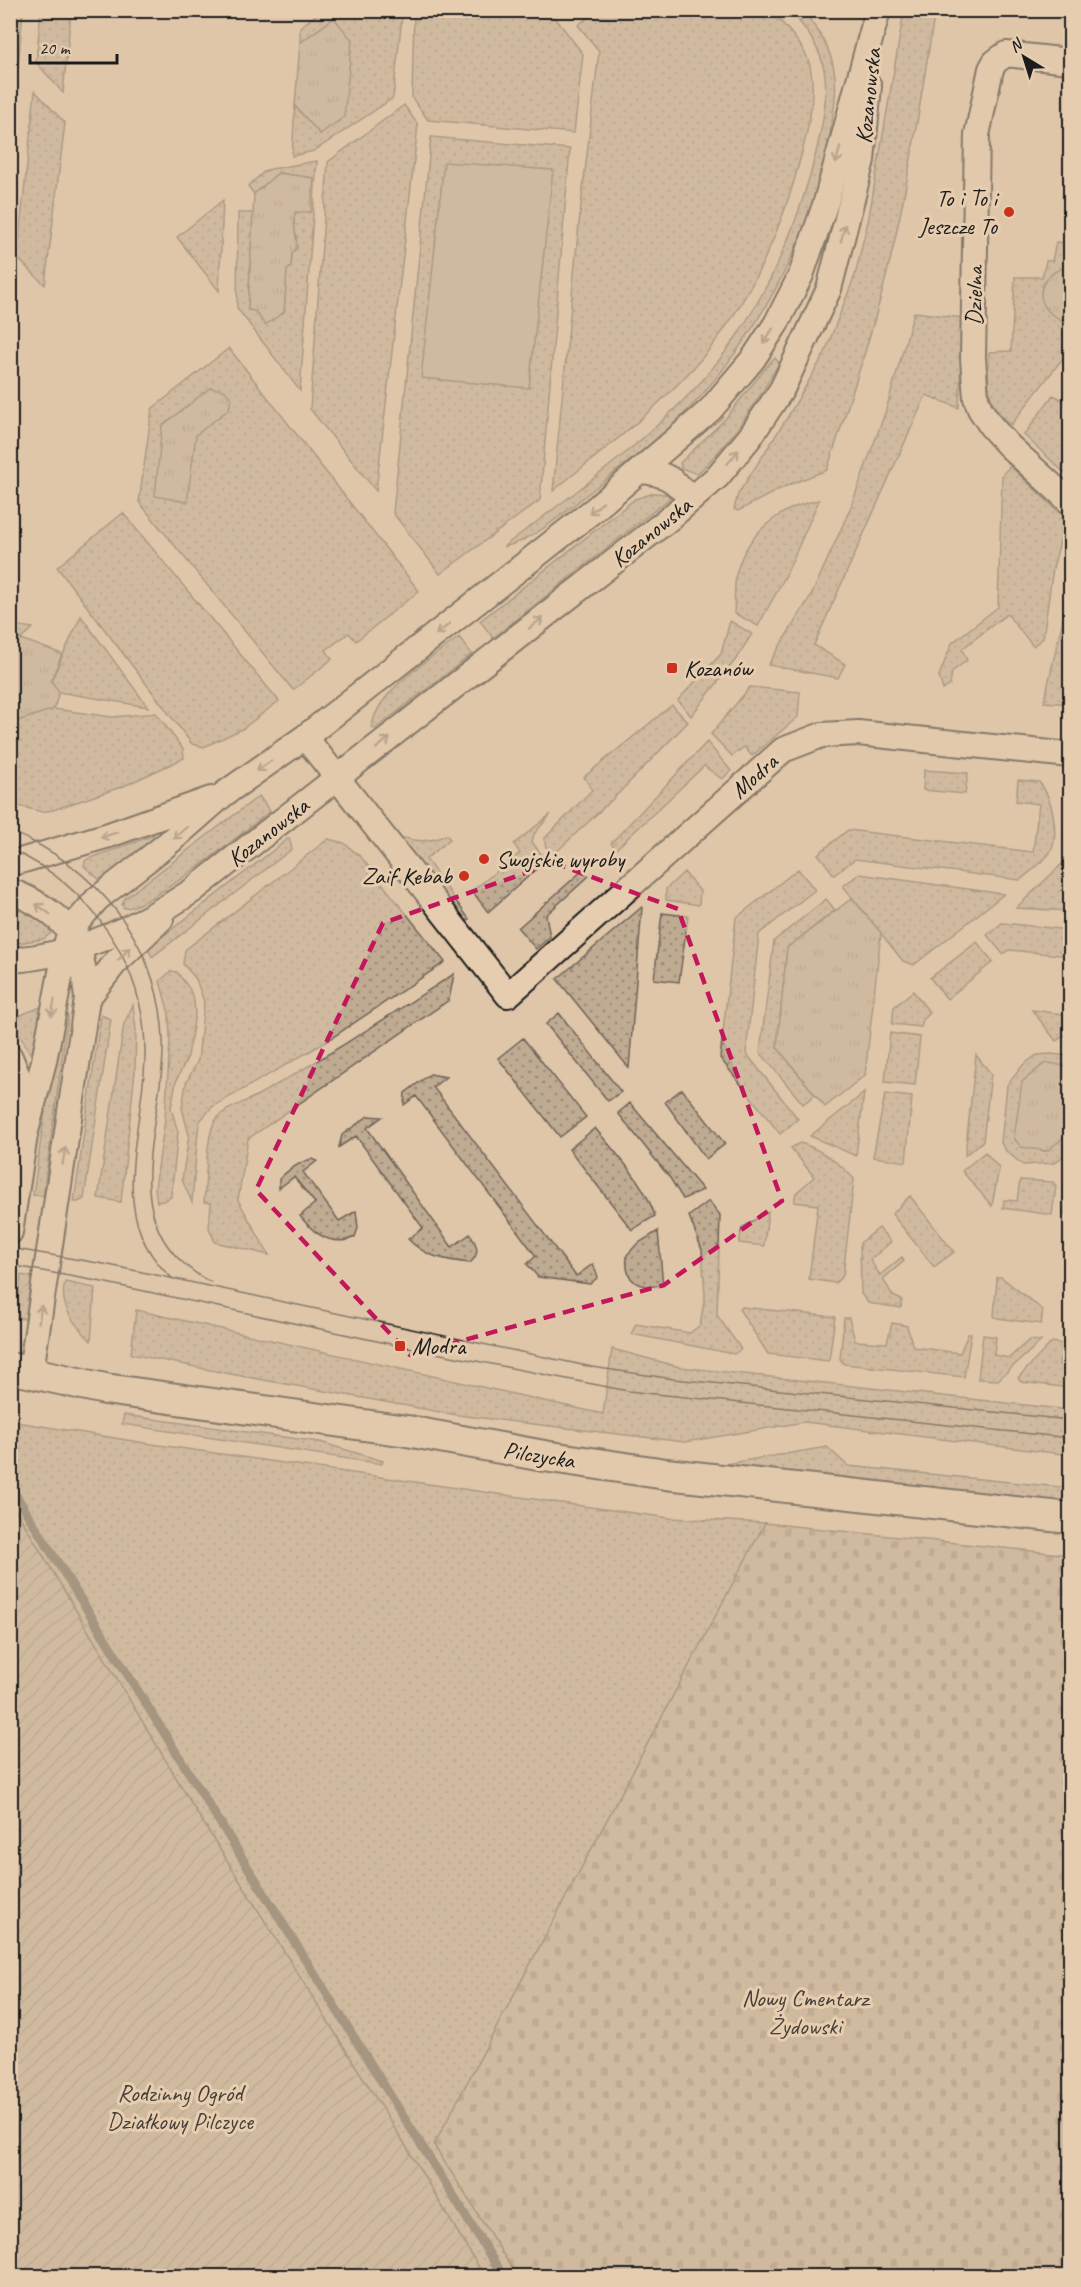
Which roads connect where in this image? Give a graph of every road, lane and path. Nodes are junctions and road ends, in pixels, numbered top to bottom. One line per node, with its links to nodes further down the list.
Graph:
1 (872, 13): 3 (street, Kozanowska, one-way to 3); 4 (street, Kozanowska, one-way to 1)
2 (1071, 61): 5 (street, Dzielna)
3 (641, 471): 4 (street); 6 (street, Kozanowska, one-way to 6)
4 (692, 499): 8 (street, Kozanowska, one-way to 4)
5 (1071, 502)
6 (305, 737): 8 (street); 9 (street, Kozanowska, one-way to 9)
7 (1071, 755): 8 (street, Modra)
8 (337, 779): 12 (street, Kozanowska)
9 (224, 794): 10 (street, Kozanowska, one-way to 10); 13 (street, Kozanowska, one-way to 13)
10 (10, 864)
11 (10, 891): 13 (street, one-way to 11)
12 (192, 891): 13 (street, Kozanowska); 15 (street, Kozanowska, one-way to 12)
13 (64, 946): 14 (street); 15 (street); 17 (street, Kozanowska, one-way to 17)
14 (10, 960)
15 (87, 999): 19 (street, one-way to 15)
16 (10, 1058): 17 (street)
17 (25, 1135): 18 (street, Kozanowska)
18 (10, 1232)
19 (21, 1370): 20 (street, Pilczycka)
20 (1071, 1518)

